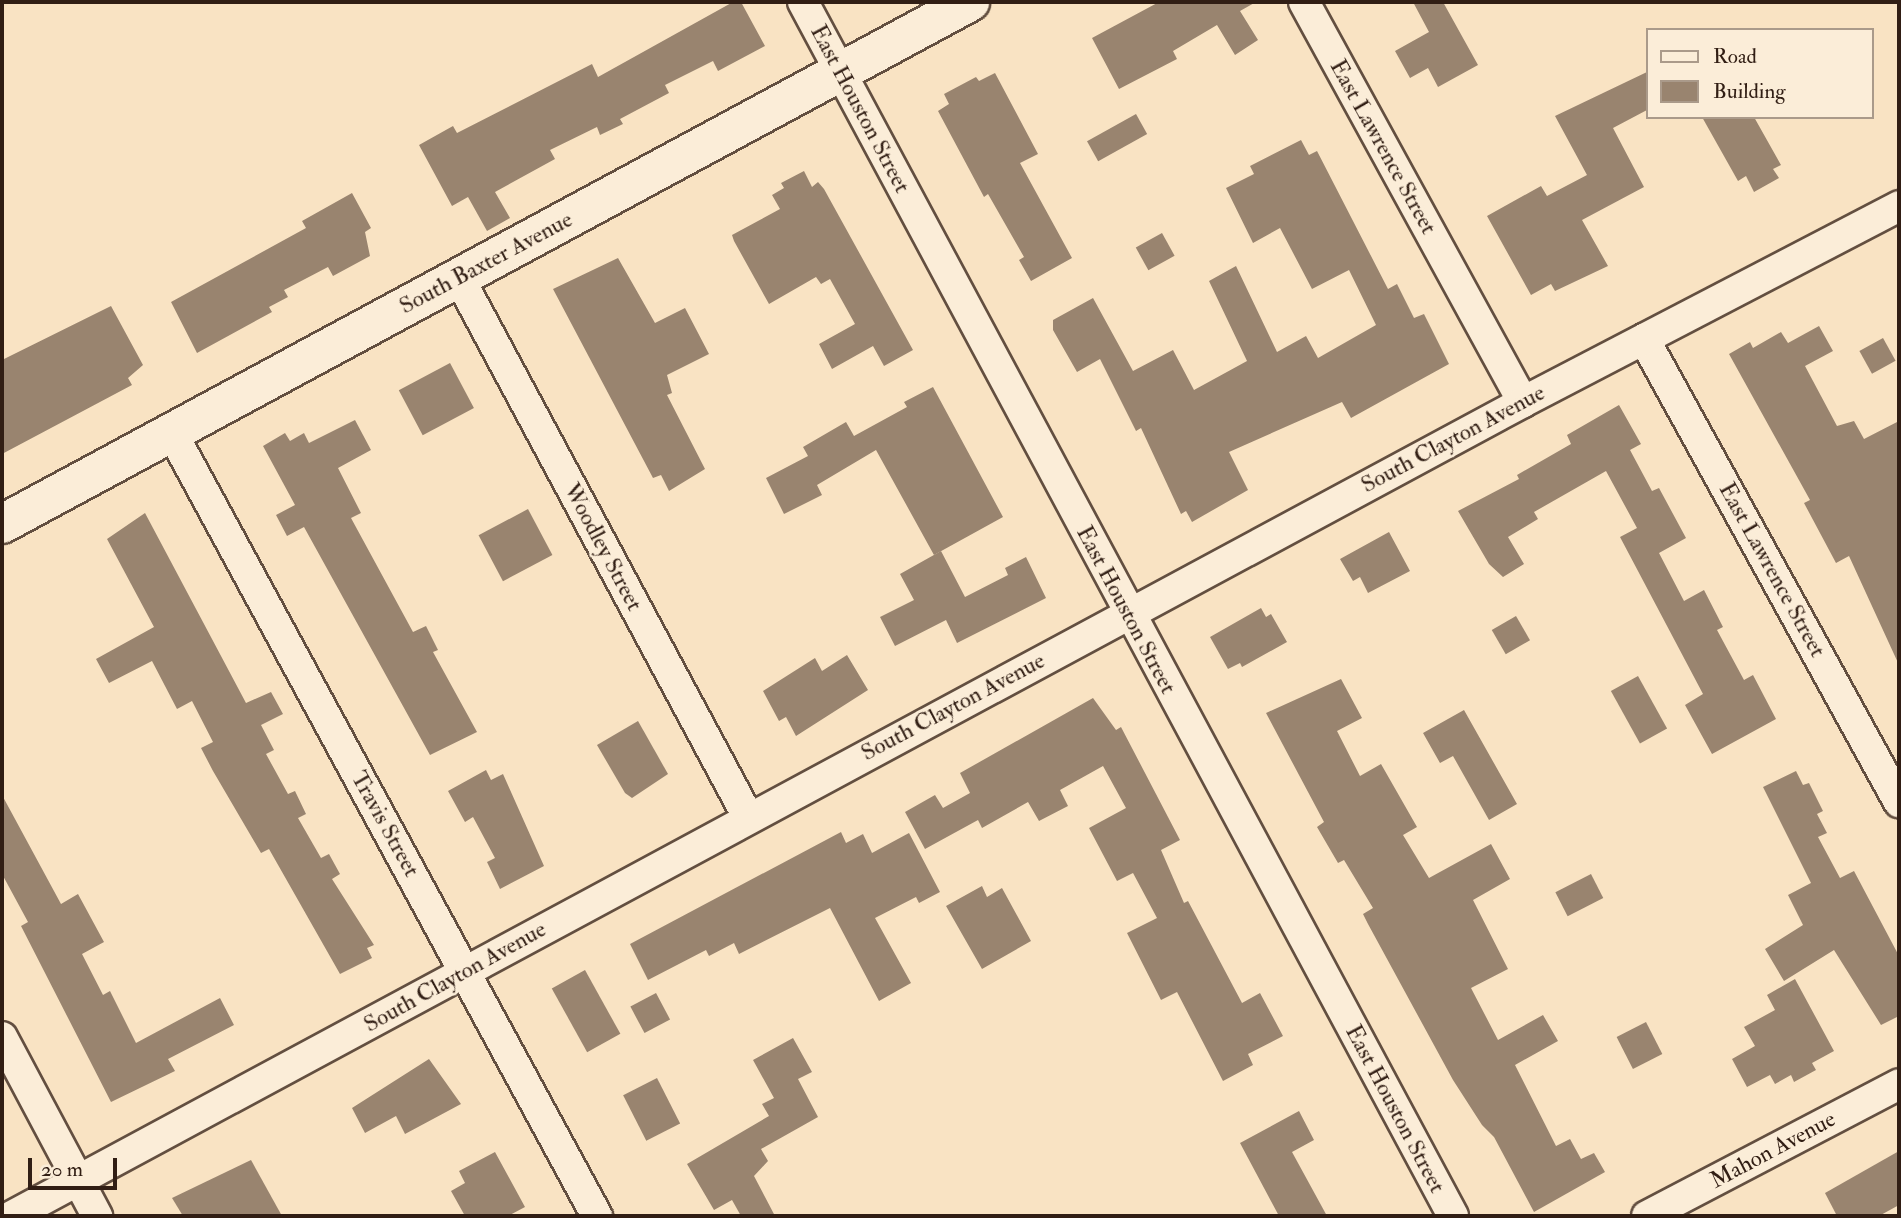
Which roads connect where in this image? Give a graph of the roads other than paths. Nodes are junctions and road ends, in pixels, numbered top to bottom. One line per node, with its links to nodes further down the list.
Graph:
1 (803, 2): 4 (street, East Houston Street)
2 (970, 2): 4 (street, South Baxter Avenue)
3 (1304, 2): 8 (street, East Lawrence Street)
4 (841, 71): 6 (street, South Baxter Avenue); 11 (street, East Houston Street)
5 (1899, 206): 7 (street, South Clayton Avenue)
6 (459, 278): 9 (street, South Baxter Avenue); 13 (street, Woodley Street)
7 (1644, 339): 8 (street, South Clayton Avenue); 12 (street, East Lawrence Street)
8 (1523, 402): 11 (street, South Clayton Avenue)
9 (172, 433): 10 (street, South Baxter Avenue); 14 (street, Travis Street)
10 (2, 524)
11 (1128, 614): 13 (street, South Clayton Avenue); 21 (street, East Houston Street)
12 (1899, 802)
13 (748, 817): 14 (street, South Clayton Avenue)
14 (465, 971): 17 (street, South Clayton Avenue); 20 (street, Travis Street)
15 (2, 1037): 17 (street)
16 (1899, 1084): 22 (street, Mahon Avenue)
17 (78, 1181): 18 (street, South Clayton Avenue); 19 (street)
18 (12, 1216)
19 (97, 1216)
20 (597, 1216)
21 (1453, 1216)
22 (1647, 1216)

